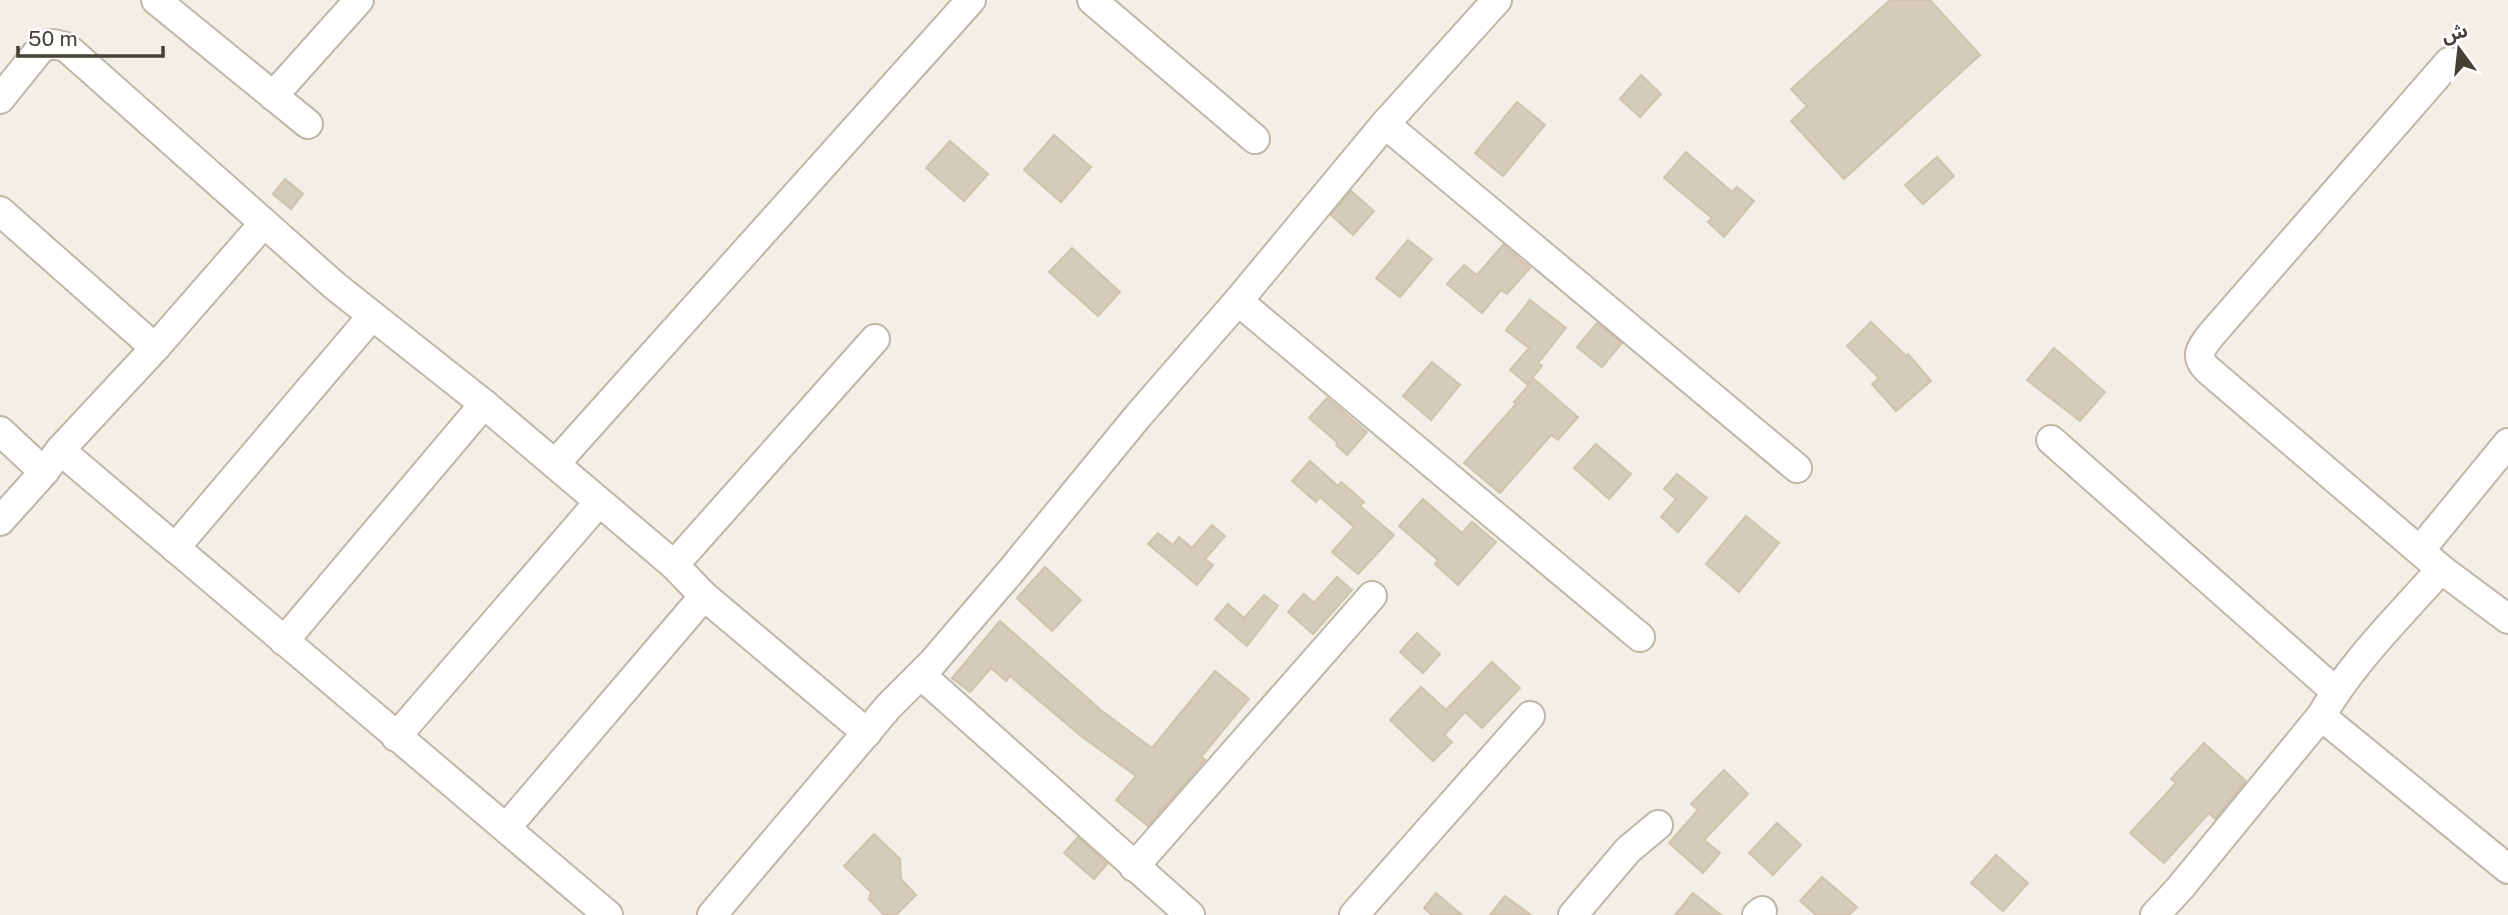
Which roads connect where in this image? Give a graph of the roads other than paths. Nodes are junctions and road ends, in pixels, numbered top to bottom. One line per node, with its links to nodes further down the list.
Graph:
1 (156, 0): 7 (street)
2 (359, 0): 7 (street)
3 (971, 0): 23 (street)
4 (1092, 0): 11 (street)
5 (1497, 0): 10 (street)
6 (2449, 62): 28 (street)
7 (273, 96): 9 (street)
8 (0, 99): 13 (street)
9 (308, 124)
10 (1384, 124): 14 (street); 24 (street)
11 (1255, 139)
12 (0, 211): 17 (street)
13 (264, 223): 15 (street); 17 (street)
14 (1238, 301): 34 (street); 36 (street)
15 (372, 316): 18 (street); 27 (street)
16 (875, 339): 29 (street)
17 (155, 348): 22 (street)
18 (484, 404): 23 (street); 35 (street)
19 (0, 431): 22 (street)
20 (2051, 440): 37 (street)
21 (2508, 443): 28 (street)
22 (52, 461): 26 (street); 27 (street)
23 (555, 464): 25 (street)
24 (1797, 467)
25 (599, 502): 29 (street); 41 (street)
26 (0, 522)
27 (175, 548): 35 (street)
28 (2421, 549): 30 (street)
29 (674, 565): 31 (street)
30 (2441, 569): 33 (street); 37 (street)
31 (704, 596): 40 (street); 43 (street)
32 (1372, 596): 44 (street)
33 (2508, 619)
34 (1640, 637)
35 (284, 641): 41 (street)
36 (921, 675): 40 (street); 44 (street)
37 (2335, 691): 39 (street)
38 (1530, 716): 49 (street)
39 (2320, 716): 45 (street); 51 (street)
40 (867, 733): 47 (street)
41 (396, 737): 43 (street)
42 (1658, 825): 50 (street)
43 (506, 828): 46 (street)
44 (1134, 867): 48 (street)
45 (2508, 869)
46 (608, 915)
47 (712, 915)
48 (1190, 915)
49 (1354, 915)
50 (1573, 915)
51 (2155, 915)

